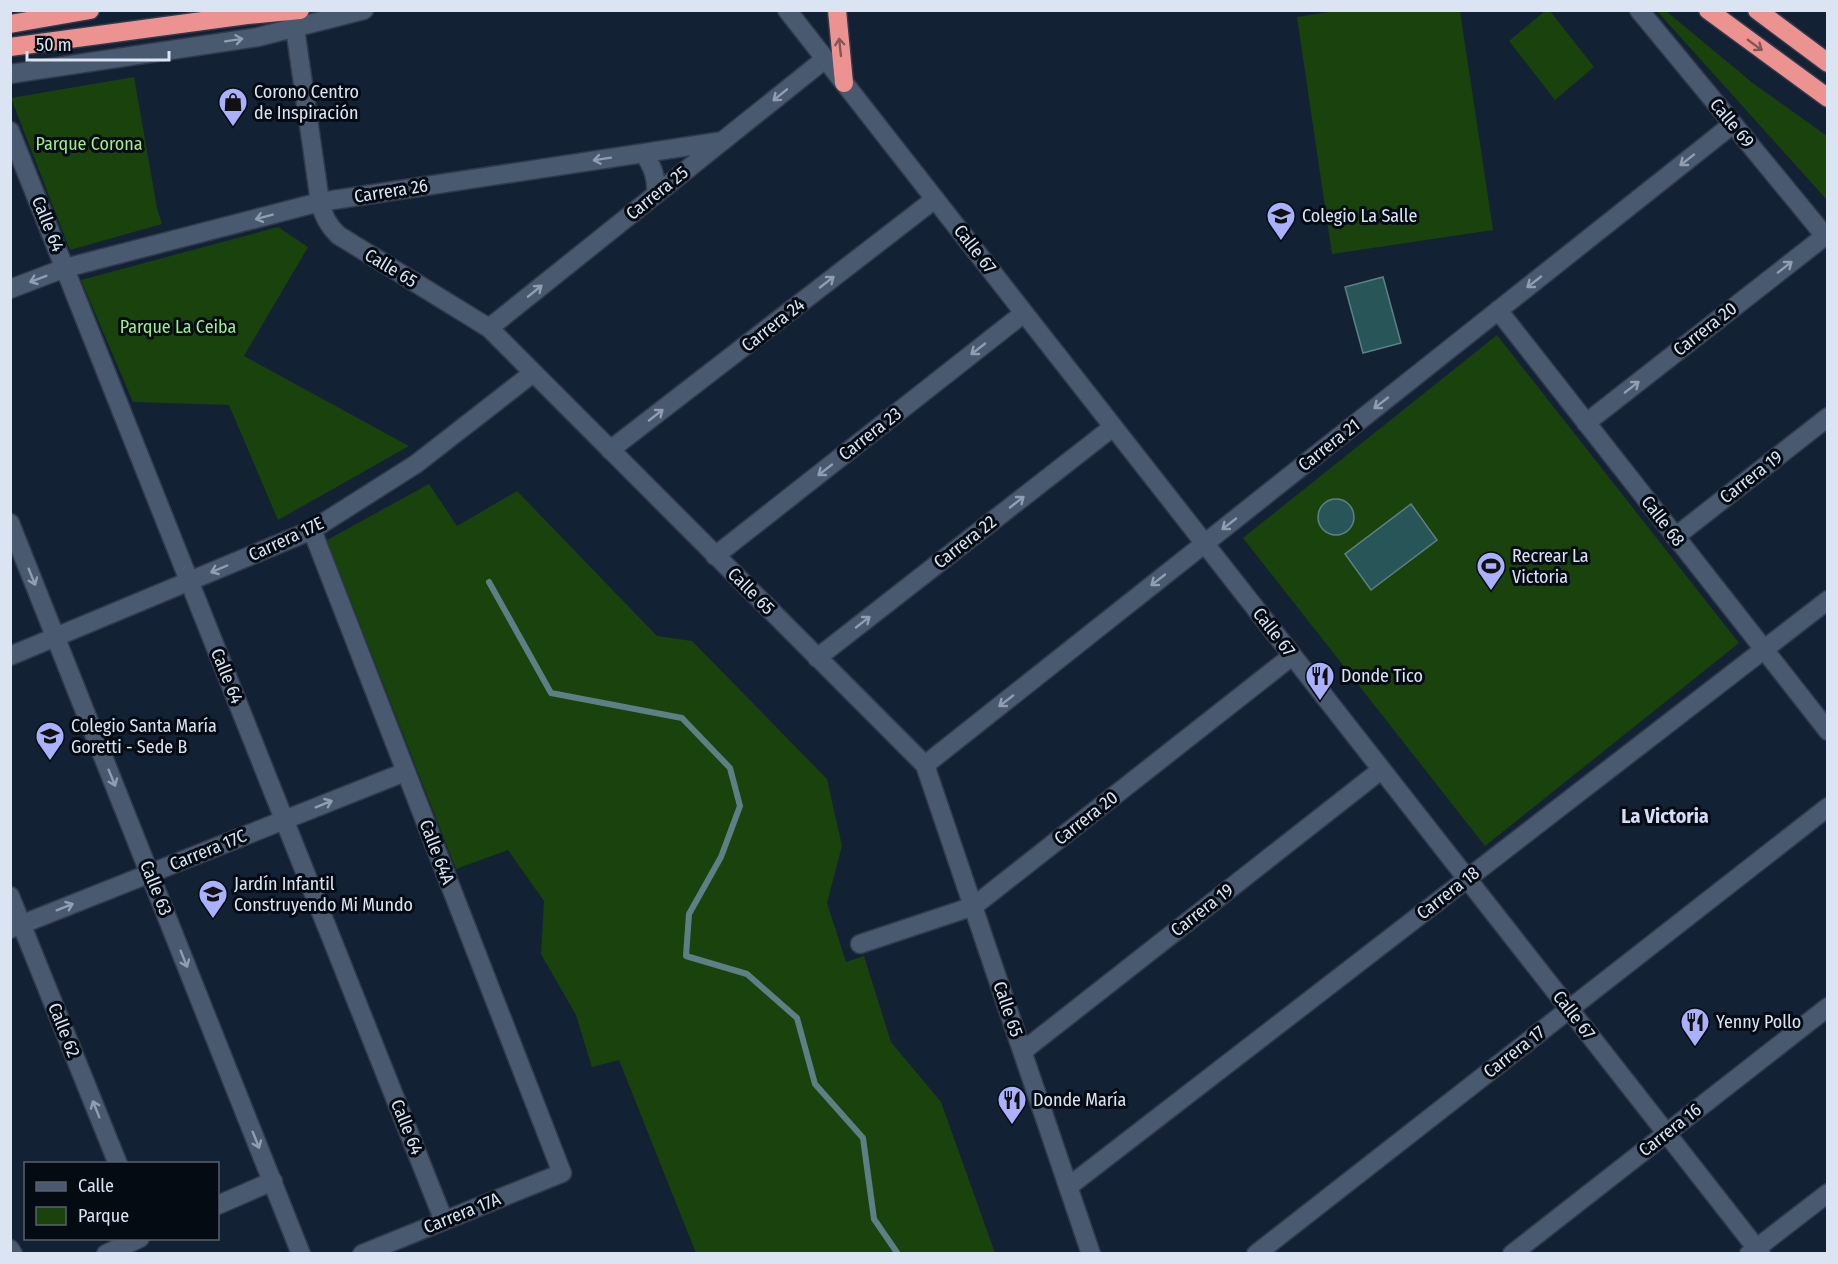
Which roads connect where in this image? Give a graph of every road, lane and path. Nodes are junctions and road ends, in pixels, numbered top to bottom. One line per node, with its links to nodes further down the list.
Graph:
1 (90, 10): 9 (highway)
2 (364, 10): 8 (street)
3 (787, 10): 11 (street, Calle 67)
4 (837, 10): 14 (highway, one-way to 4)
5 (1639, 10): 16 (street, Calle 69)
6 (1708, 10): 15 (highway, one-way to 15)
7 (1757, 10): 12 (highway)
8 (297, 19): 10 (highway); 13 (street, one-way to 8); 22 (street, Calle 65)
9 (10, 24)
10 (10, 47)
11 (825, 59): 14 (street, Calle 67); 18 (street, Carrera 25, one-way to 18)
12 (1827, 63)
13 (10, 74)
14 (844, 83): 21 (street, Calle 67)
15 (1827, 98)
16 (1733, 124): 23 (street, Calle 69); 26 (street, Carrera 21, one-way to 26)
17 (10, 131): 24 (street, Calle 64)
18 (723, 141): 19 (street, Carrera 26); 20 (street, Carrera 25)
19 (644, 153): 20 (street); 22 (street, Carrera 26, one-way to 22)
20 (656, 194): 28 (street, Carrera 25, one-way to 20)
21 (935, 199): 27 (street, Calle 67); 33 (street, Carrera 24, one-way to 21)
22 (320, 202): 24 (street, Carrera 26, one-way to 24); 28 (street, Calle 65)
23 (1825, 236): 31 (street, Carrera 20, one-way to 23)
24 (65, 268): 25 (street, Carrera 26, one-way to 25); 39 (street, Calle 64)
25 (10, 289)
26 (1498, 310): 31 (street, Calle 68); 37 (street, Carrera 21, one-way to 37)
27 (1024, 313): 32 (street, Calle 67); 38 (street, Carrera 23, one-way to 38)
28 (489, 328): 29 (street, Calle 65)
29 (533, 373): 33 (street, Calle 65); 35 (street, Carrera 17E)
30 (1827, 417): 36 (street, Carrera 19)
31 (1586, 423): 36 (street, Calle 68)
32 (1113, 427): 37 (street, Calle 67); 45 (street, Carrera 22, one-way to 32)
33 (610, 450): 38 (street, Calle 65)
34 (10, 523): 41 (street, Calle 63, one-way to 41)
35 (312, 530): 39 (street, Carrera 17E, one-way to 39); 49 (street, Calle 64A)
36 (1675, 537): 42 (street, Calle 68)
37 (1204, 544): 44 (street, Calle 67); 47 (street, Carrera 21, one-way to 47)
38 (716, 556): 45 (street, Calle 65)
39 (189, 581): 41 (street, Carrera 17E); 51 (street, Calle 64)
40 (1827, 600): 42 (street, Carrera 18)
41 (56, 637): 43 (street, Carrera 17E); 52 (street, Calle 63, one-way to 52)
42 (1763, 649): 46 (street, Calle 68); 53 (street, Carrera 18)
43 (10, 656)
44 (1292, 656): 48 (street, Calle 67); 55 (street, Carrera 20)
45 (817, 658): 47 (street, Calle 65)
46 (1827, 731)
47 (925, 765): 55 (street, Calle 65)
48 (1381, 770): 53 (street, Calle 67); 60 (street, Carrera 19)
49 (405, 772): 51 (street, Carrera 17C, one-way to 49); 63 (street, Calle 64A)
50 (1827, 807): 59 (street, Carrera 17)
51 (284, 820): 52 (street, Carrera 17C); 68 (street, Calle 64)
52 (150, 873): 56 (street, Carrera 17C, one-way to 52); 64 (street, Calle 63, one-way to 64)
53 (1467, 879): 59 (street, Calle 67); 65 (street, Carrera 18)
54 (10, 896): 56 (street, Calle 62)
55 (974, 906): 57 (street, Carrera 20); 60 (street, Calle 65)
56 (16, 926): 62 (street, Calle 62, one-way to 56)
57 (860, 944)
58 (1827, 1007): 61 (street, Carrera 16)
59 (1569, 1009): 61 (street, Calle 67); 77 (street, Carrera 17)
60 (1023, 1051): 65 (street, Calle 65)
61 (1666, 1133): 71 (street, Calle 67); 78 (street, Carrera 16)
62 (117, 1162)
63 (562, 1173): 68 (street, Carrera 17A)
64 (273, 1181): 67 (street); 74 (street, Calle 63)
65 (1068, 1187): 76 (street, Calle 65)
66 (1827, 1192): 71 (street)
67 (219, 1205)
68 (444, 1221): 75 (street, Carrera 17A)
69 (139, 1240): 73 (street)
70 (10, 1249): 72 (street)
71 (1755, 1252)
72 (13, 1254)
73 (106, 1254)
74 (301, 1254)
75 (363, 1254)
76 (1091, 1254)
77 (1257, 1254)
78 (1512, 1254)

